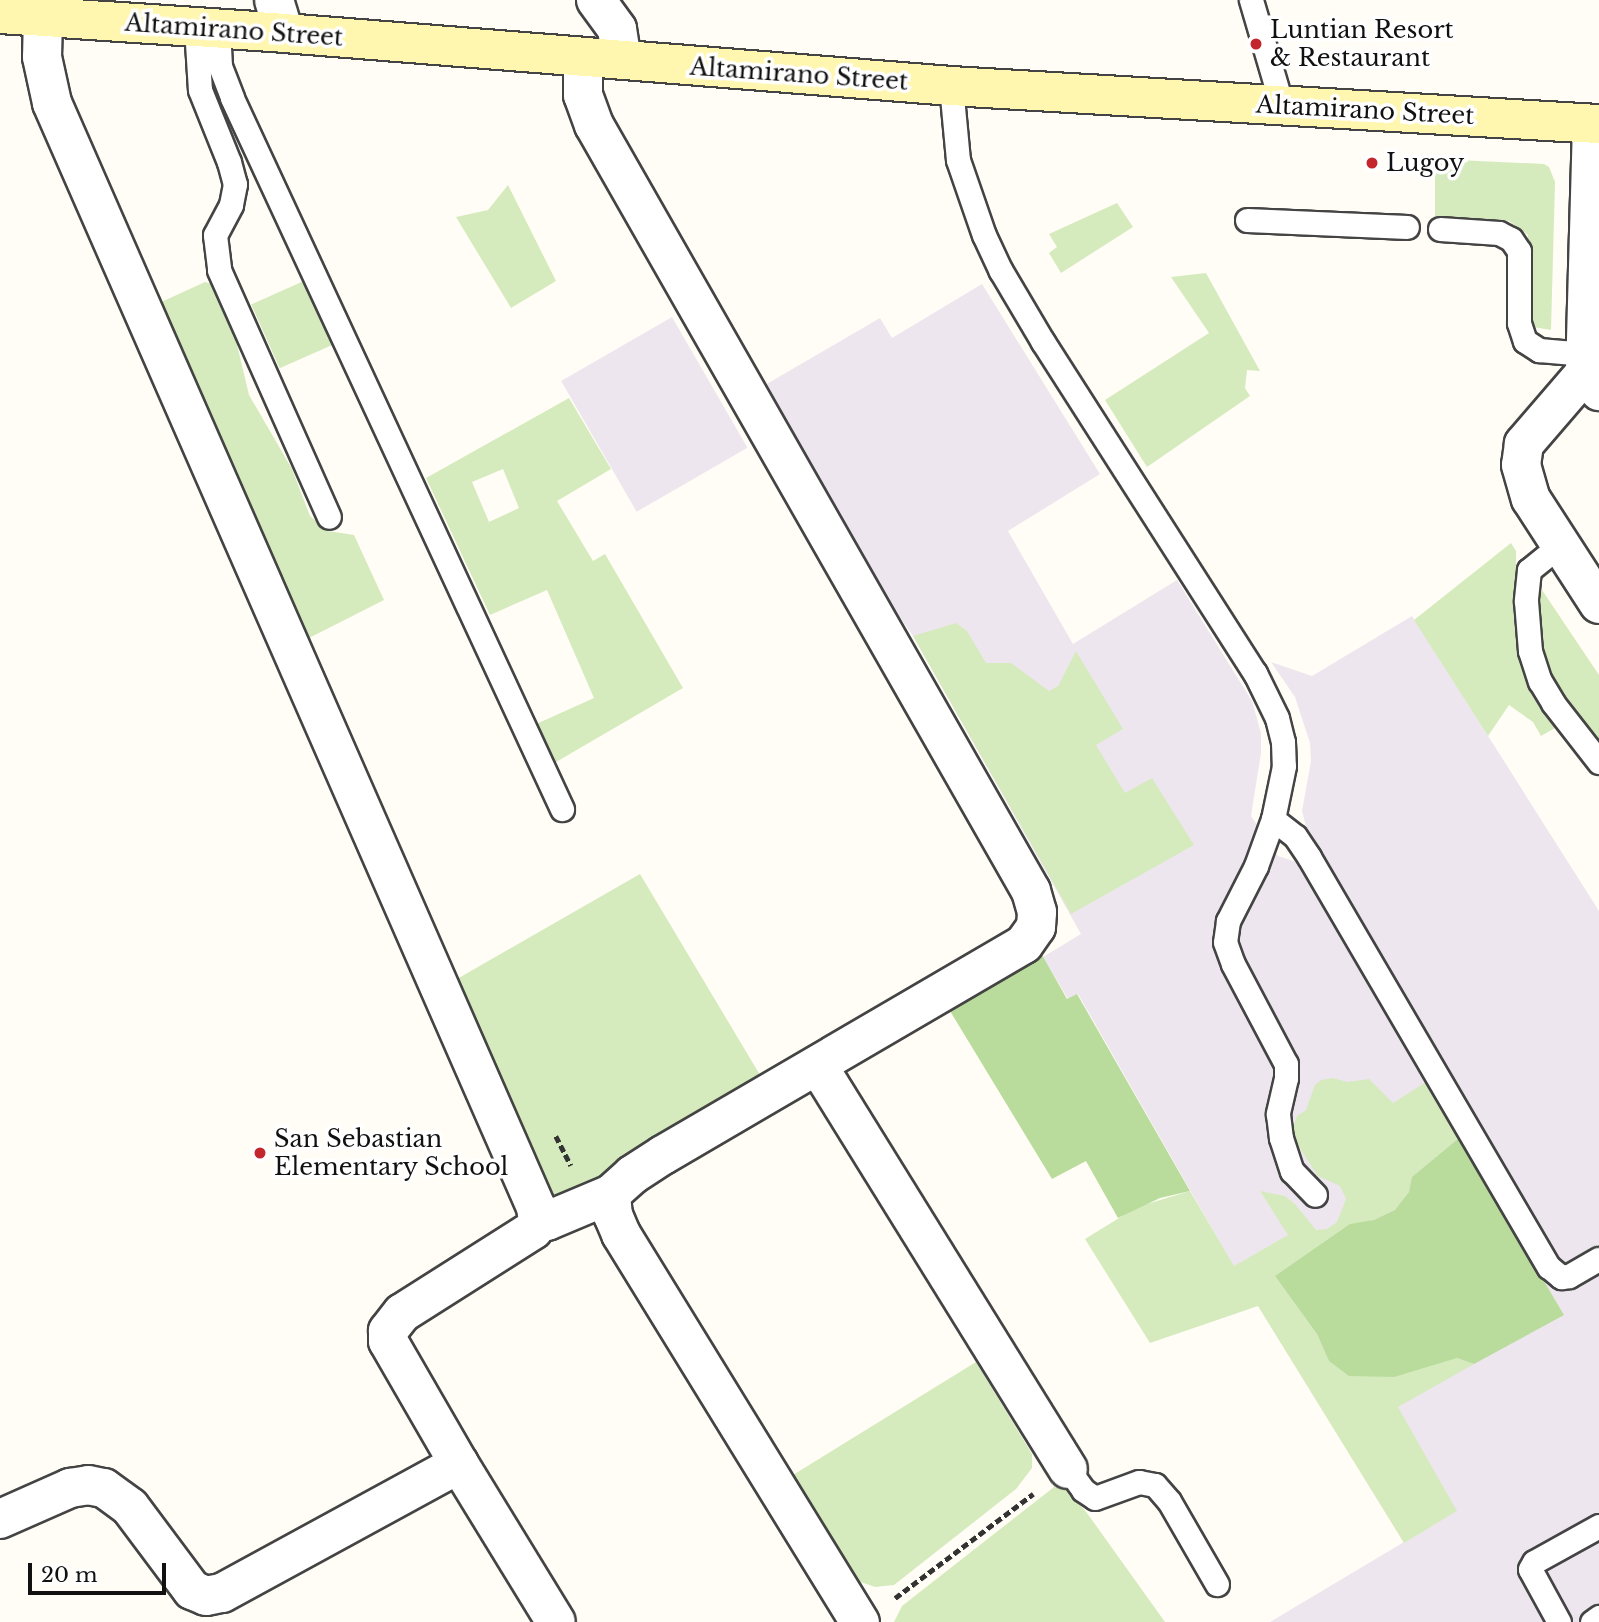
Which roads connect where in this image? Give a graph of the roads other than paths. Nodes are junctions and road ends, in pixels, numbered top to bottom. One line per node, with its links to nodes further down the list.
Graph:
1 (596, 0): 8 (street)
2 (1251, 0): 10 (lane)
3 (0, 14): 5 (main road, Altamirano Street)
4 (279, 16): 6 (main road, Altamirano Street); 7 (main road, Altamirano Street)
5 (43, 17): 6 (main road, Altamirano Street); 25 (street)
6 (207, 27): 16 (lane); 20 (lane)
7 (583, 57): 8 (main road, Altamirano Street); 22 (street)
8 (622, 60): 9 (main road, Altamirano Street)
9 (951, 86): 10 (main road, Altamirano Street); 21 (lane)
10 (1282, 106): 11 (main road, Altamirano Street)
11 (1595, 124): 15 (street)
12 (1247, 220): 13 (lane)
13 (1408, 227)
14 (1440, 229): 15 (lane)
15 (1590, 373): 17 (street)
16 (329, 517)
17 (1560, 545): 18 (street); 19 (lane)
18 (1599, 604)
19 (1599, 762)
20 (562, 809)
21 (1273, 819): 24 (lane); 26 (lane)
22 (818, 1066): 23 (street); 28 (street)
23 (611, 1195): 25 (street); 32 (street)
24 (1315, 1195)
25 (538, 1221): 27 (street)
26 (1599, 1259)
27 (459, 1464): 29 (street); 34 (street)
28 (1068, 1469): 31 (lane)
29 (0, 1518)
30 (1599, 1526): 35 (lane)
31 (1217, 1584)
32 (872, 1614)
33 (1599, 1617): 36 (lane)
34 (556, 1622)
35 (1559, 1622)
36 (1592, 1622)

